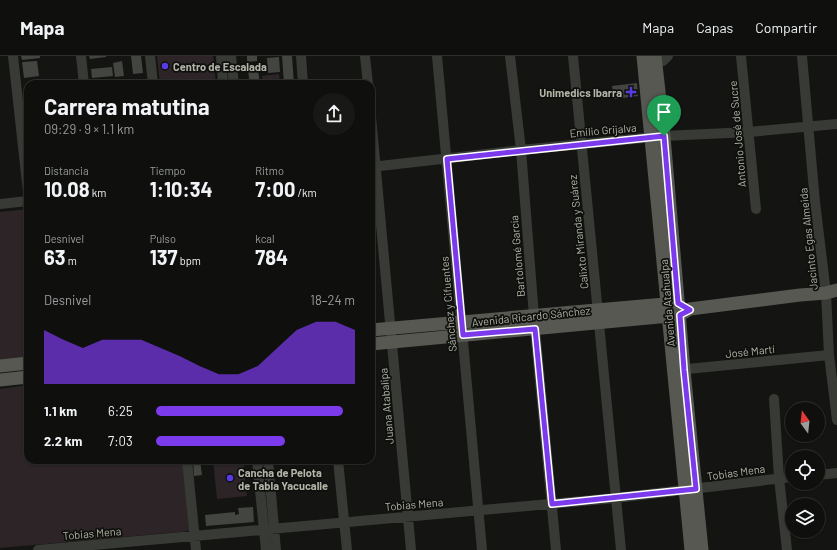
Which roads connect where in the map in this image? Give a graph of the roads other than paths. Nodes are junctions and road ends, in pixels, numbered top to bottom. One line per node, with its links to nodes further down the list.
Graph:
1 (13, 56): 28 (street)
2 (81, 56): 16 (street)
3 (150, 56): 17 (street)
4 (221, 56): 18 (street)
5 (231, 56): 19 (street)
6 (301, 56): 20 (street)
7 (365, 56): 21 (street)
8 (437, 56): 29 (street, Sánchez y Cifuentes)
9 (510, 56): 27 (street, Bartolomé García)
10 (573, 56): 26 (street, Calixto Miranda y Suárez)
11 (642, 56): 25 (main road, Avenida Atahualpa)
12 (668, 56): 15 (street)
13 (741, 56): 24 (street, Antonio José de Sucre)
14 (802, 56): 23 (street, Jacinto Egas Almeida)
15 (655, 60): 25 (main road, Avenida Atahualpa)
16 (84, 80)
17 (153, 80)
18 (223, 80)
19 (234, 80)
20 (303, 80)
21 (368, 80)
22 (837, 124): 23 (street, Emilio Grijalva)
23 (809, 126): 24 (street, Emilio Grijalva); 35 (street, Jacinto Egas Almeida)
24 (749, 132): 25 (street, Emilio Grijalva); 34 (street, Antonio José de Sucre)
25 (657, 137): 26 (street, Emilio Grijalva); 36 (main road, Avenida Atahualpa)
26 (582, 144): 27 (street, Emilio Grijalva); 38 (street, Calixto Miranda y Suárez)
27 (521, 150): 29 (street, Emilio Grijalva); 37 (street, Bartolomé García)
28 (24, 156)
29 (447, 159): 30 (street, Emilio Grijalva); 40 (street, Sánchez y Cifuentes)
30 (375, 167)
31 (375, 177): 39 (street, Juana Atabalipa)
32 (24, 201): 33 (street)
33 (0, 204)
34 (756, 209)
35 (831, 292): 36 (main road, Avenida Ricardo Sánchez); 43 (street, Jacinto Egas Almeida)
36 (677, 309): 38 (main road, Avenida Ricardo Sánchez); 49 (main road, Avenida Atahualpa)
37 (534, 316): 38 (main road, Avenida Ricardo Sánchez); 40 (main road, Avenida Ricardo Sánchez); 41 (street, Bartolomé García)
38 (598, 316): 41 (main road, Avenida Ricardo Sánchez); 63 (street, Calixto Miranda y Suárez)
39 (391, 329): 40 (main road, Avenida Ricardo Sánchez); 42 (main road, Avenida Ricardo Sánchez); 44 (street, Juana Atabalipa)
40 (462, 329): 41 (main road, Avenida Ricardo Sánchez); 44 (main road, Avenida Ricardo Sánchez); 65 (street, Sánchez y Cifuentes)
41 (535, 329): 64 (street, Bartolomé García)
42 (375, 330)
43 (833, 340): 46 (street, Jacinto Egas Almeida)
44 (393, 342): 45 (main road, Avenida Ricardo Sánchez); 66 (street, Juana Atabalipa)
45 (375, 344)
46 (829, 355): 49 (street, José Martí); 53 (street, Jacinto Egas Almeida)
47 (24, 363): 48 (main road)
48 (0, 366)
49 (678, 370): 62 (main road, Avenida Atahualpa)
50 (24, 377): 51 (main road)
51 (0, 380)
52 (774, 399): 60 (street)
53 (837, 420)
54 (188, 464): 69 (street)
55 (258, 464): 68 (street)
56 (268, 464): 68 (street)
57 (338, 464): 67 (street)
58 (837, 473): 59 (street)
59 (825, 474)
60 (779, 478): 61 (street, Tobias Mena); 62 (street, Tobias Mena); 83 (street)
61 (785, 478)
62 (690, 490): 63 (street, Tobias Mena); 81 (main road, Avenida Atahualpa); 82 (main road, Avenida Atahualpa)
63 (616, 498): 64 (street, Tobias Mena); 80 (street, Calixto Miranda y Suárez)
64 (552, 504): 65 (street, Tobias Mena); 79 (street, Bartolomé García)
65 (479, 511): 66 (street, Tobias Mena); 78 (street, Sánchez y Cifuentes)
66 (407, 517): 67 (street, Tobias Mena); 77 (street, Juana Atabalipa)
67 (344, 522): 68 (street, Tobias Mena); 76 (street)
68 (269, 530): 69 (street, Tobias Mena); 74 (street); 75 (street)
69 (194, 536): 70 (street, Tobias Mena); 73 (street)
70 (127, 546): 71 (street, Tobias Mena)
71 (61, 549): 72 (street, Tobias Mena)
72 (38, 550)
73 (196, 550)
74 (266, 550)
75 (276, 550)
76 (347, 550)
77 (411, 550)
78 (482, 550)
79 (556, 550)
80 (621, 550)
81 (691, 550)
82 (702, 550)
83 (787, 550)

